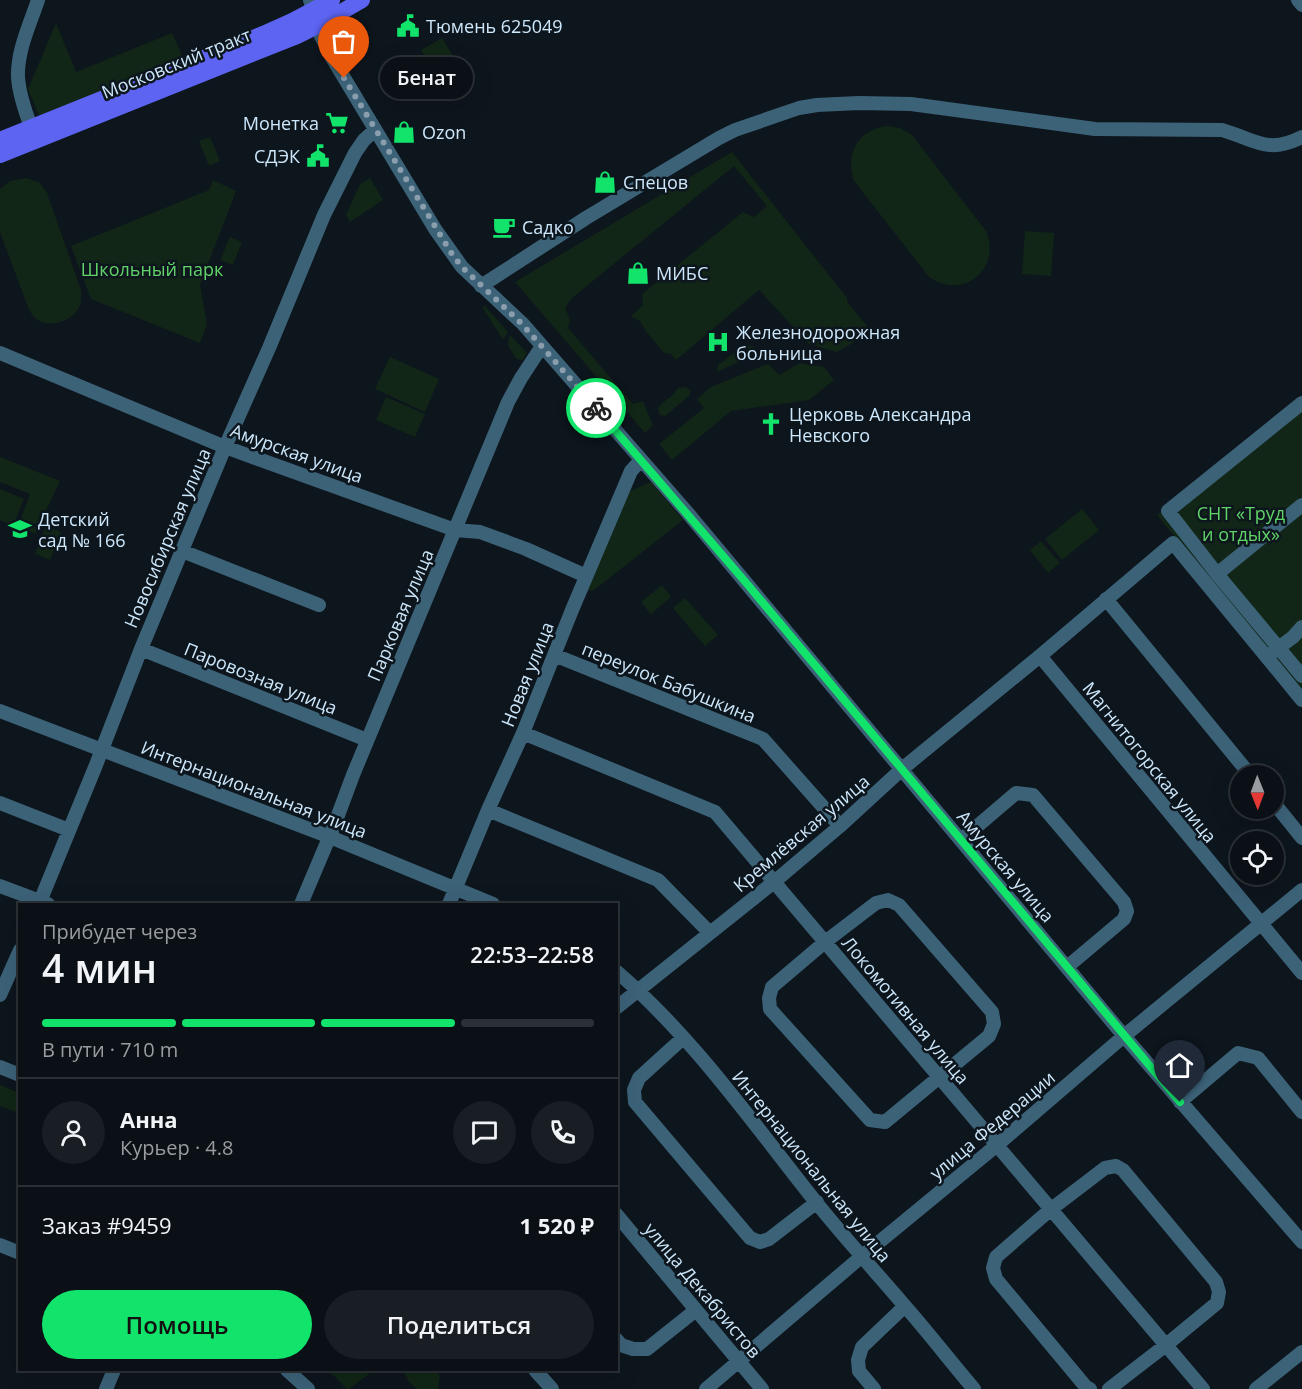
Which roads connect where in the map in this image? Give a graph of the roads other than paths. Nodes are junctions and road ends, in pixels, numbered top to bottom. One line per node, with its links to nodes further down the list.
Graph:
1 (39, 0): 7 (street)
2 (332, 0): 6 (main road, Московский тракт)
3 (362, 0): 6 (main road, Московский тракт)
4 (1298, 0): 5 (street)
5 (1302, 5)
6 (313, 12): 7 (main road, Московский тракт); 8 (street); 11 (main road, Московский тракт)
7 (31, 127): 10 (main road, Московский тракт)
8 (375, 130): 12 (street); 16 (street, Новосибирская улица)
9 (1302, 137): 12 (street)
10 (0, 140)
11 (0, 155)
12 (481, 286): 13 (street)
13 (542, 346): 17 (street); 19 (street, Парковая улица)
14 (0, 354): 16 (street, Амурская улица)
15 (1302, 403): 21 (street)
16 (225, 447): 19 (street, Амурская улица); 20 (street, Новосибирская улица)
17 (641, 460): 22 (street, Новая улица); 38 (street, Амурская улица)
18 (1302, 505): 21 (street)
19 (455, 530): 22 (street, Амурская улица); 35 (street, Парковая улица)
20 (182, 551): 24 (street); 27 (street, Новосибирская улица)
21 (1217, 574): 26 (street)
22 (586, 576): 28 (street, Новая улица)
23 (1106, 600): 29 (street, Кремлёвская улица); 30 (street, Кремлёвская улица); 37 (street)
24 (319, 605)
25 (1302, 627): 26 (street)
26 (1279, 648): 30 (street); 31 (street)
27 (141, 649): 35 (street, Паровозная улица); 36 (street, Новосибирская улица)
28 (554, 655): 34 (street, Новая улица); 42 (street, переулок Бабушкина)
29 (1040, 656): 38 (street, Кремлёвская улица); 56 (street, Магнитогорская улица)
30 (1267, 657): 32 (street)
31 (1302, 676)
32 (1302, 700)
33 (0, 711): 36 (street, Интернациональная улица)
34 (523, 733): 40 (street, Новая улица); 47 (street, Локомотивная улица)
35 (367, 740): 44 (street, Парковая улица)
36 (102, 750): 43 (street, Новосибирская улица); 44 (street, Интернациональная улица)
37 (1242, 765)
38 (902, 769): 42 (street, Кремлёвская улица); 46 (street, Амурская улица)
39 (0, 803): 43 (street)
40 (488, 810): 49 (street, Новая улица); 57 (street)
41 (1284, 816): 45 (street)
42 (840, 826): 47 (street, Кремлёвская улица)
43 (69, 830): 52 (street, Новосибирская улица)
44 (330, 837): 49 (street, Интернациональная улица); 53 (street, Парковая улица)
45 (1302, 838)
46 (961, 840): 60 (street, Амурская улица); 60 (street)
47 (774, 882): 57 (street, Кремлёвская улица); 58 (street, Локомотивная улица)
48 (0, 886): 51 (street)
49 (456, 889): 54 (street, Новая улица); 55 (street, Интернациональная улица)
50 (1302, 890): 56 (street, улица Федерации)
51 (40, 903)
52 (42, 903)
53 (301, 903)
54 (449, 903)
55 (491, 903)
56 (1260, 924): 62 (street, Магнитогорская улица); 66 (street, улица Федерации)
57 (710, 933): 64 (street, Кремлёвская улица)
58 (825, 942): 70 (street, Локомотивная улица); 70 (street); 70 (street)
59 (18, 954): 63 (street)
60 (1067, 967): 66 (street, Амурская улица)
61 (618, 972): 64 (street, Интернациональная улица)
62 (1302, 974)
63 (2, 987)
64 (639, 990): 65 (street, Кремлёвская улица); 67 (street, Интернациональная улица)
65 (618, 1006)
66 (1124, 1036): 71 (street, Амурская улица); 73 (street, улица Федерации)
67 (683, 1038): 74 (street, Интернациональная улица); 74 (street)
68 (0, 1067): 69 (street)
69 (18, 1074)
70 (939, 1077): 73 (street, Локомотивная улица)
71 (1180, 1102): 72 (street); 77 (street, Амурская улица)
72 (1302, 1112)
73 (998, 1145): 75 (street, Локомотивная улица); 81 (street, улица Федерации)
74 (817, 1202): 81 (street, Интернациональная улица)
75 (1050, 1210): 85 (street, Локомотивная улица); 85 (street); 98 (street)
76 (618, 1216): 83 (street, улица Декабристов)
77 (1297, 1224): 78 (street, Амурская улица)
78 (1302, 1242)
79 (0, 1245): 80 (street)
80 (18, 1252)
81 (861, 1257): 82 (street, Интернациональная улица); 87 (street, улица Федерации)
82 (905, 1306): 96 (street); 97 (street, Интернациональная улица)
83 (696, 1310): 84 (street); 87 (street, улица Декабристов)
84 (618, 1341)
85 (1166, 1345): 99 (street); 100 (street, Локомотивная улица)
86 (1302, 1352): 101 (street)
87 (739, 1361): 94 (street, улица Федерации); 95 (street, улица Декабристов)
88 (114, 1371): 91 (street)
89 (288, 1371): 92 (street)
90 (537, 1371): 93 (street)
91 (106, 1389)
92 (308, 1389)
93 (552, 1389)
94 (706, 1389)
95 (762, 1389)
96 (874, 1389)
97 (974, 1389)
98 (1090, 1389)
99 (1109, 1389)
100 (1203, 1389)
101 (1256, 1389)

